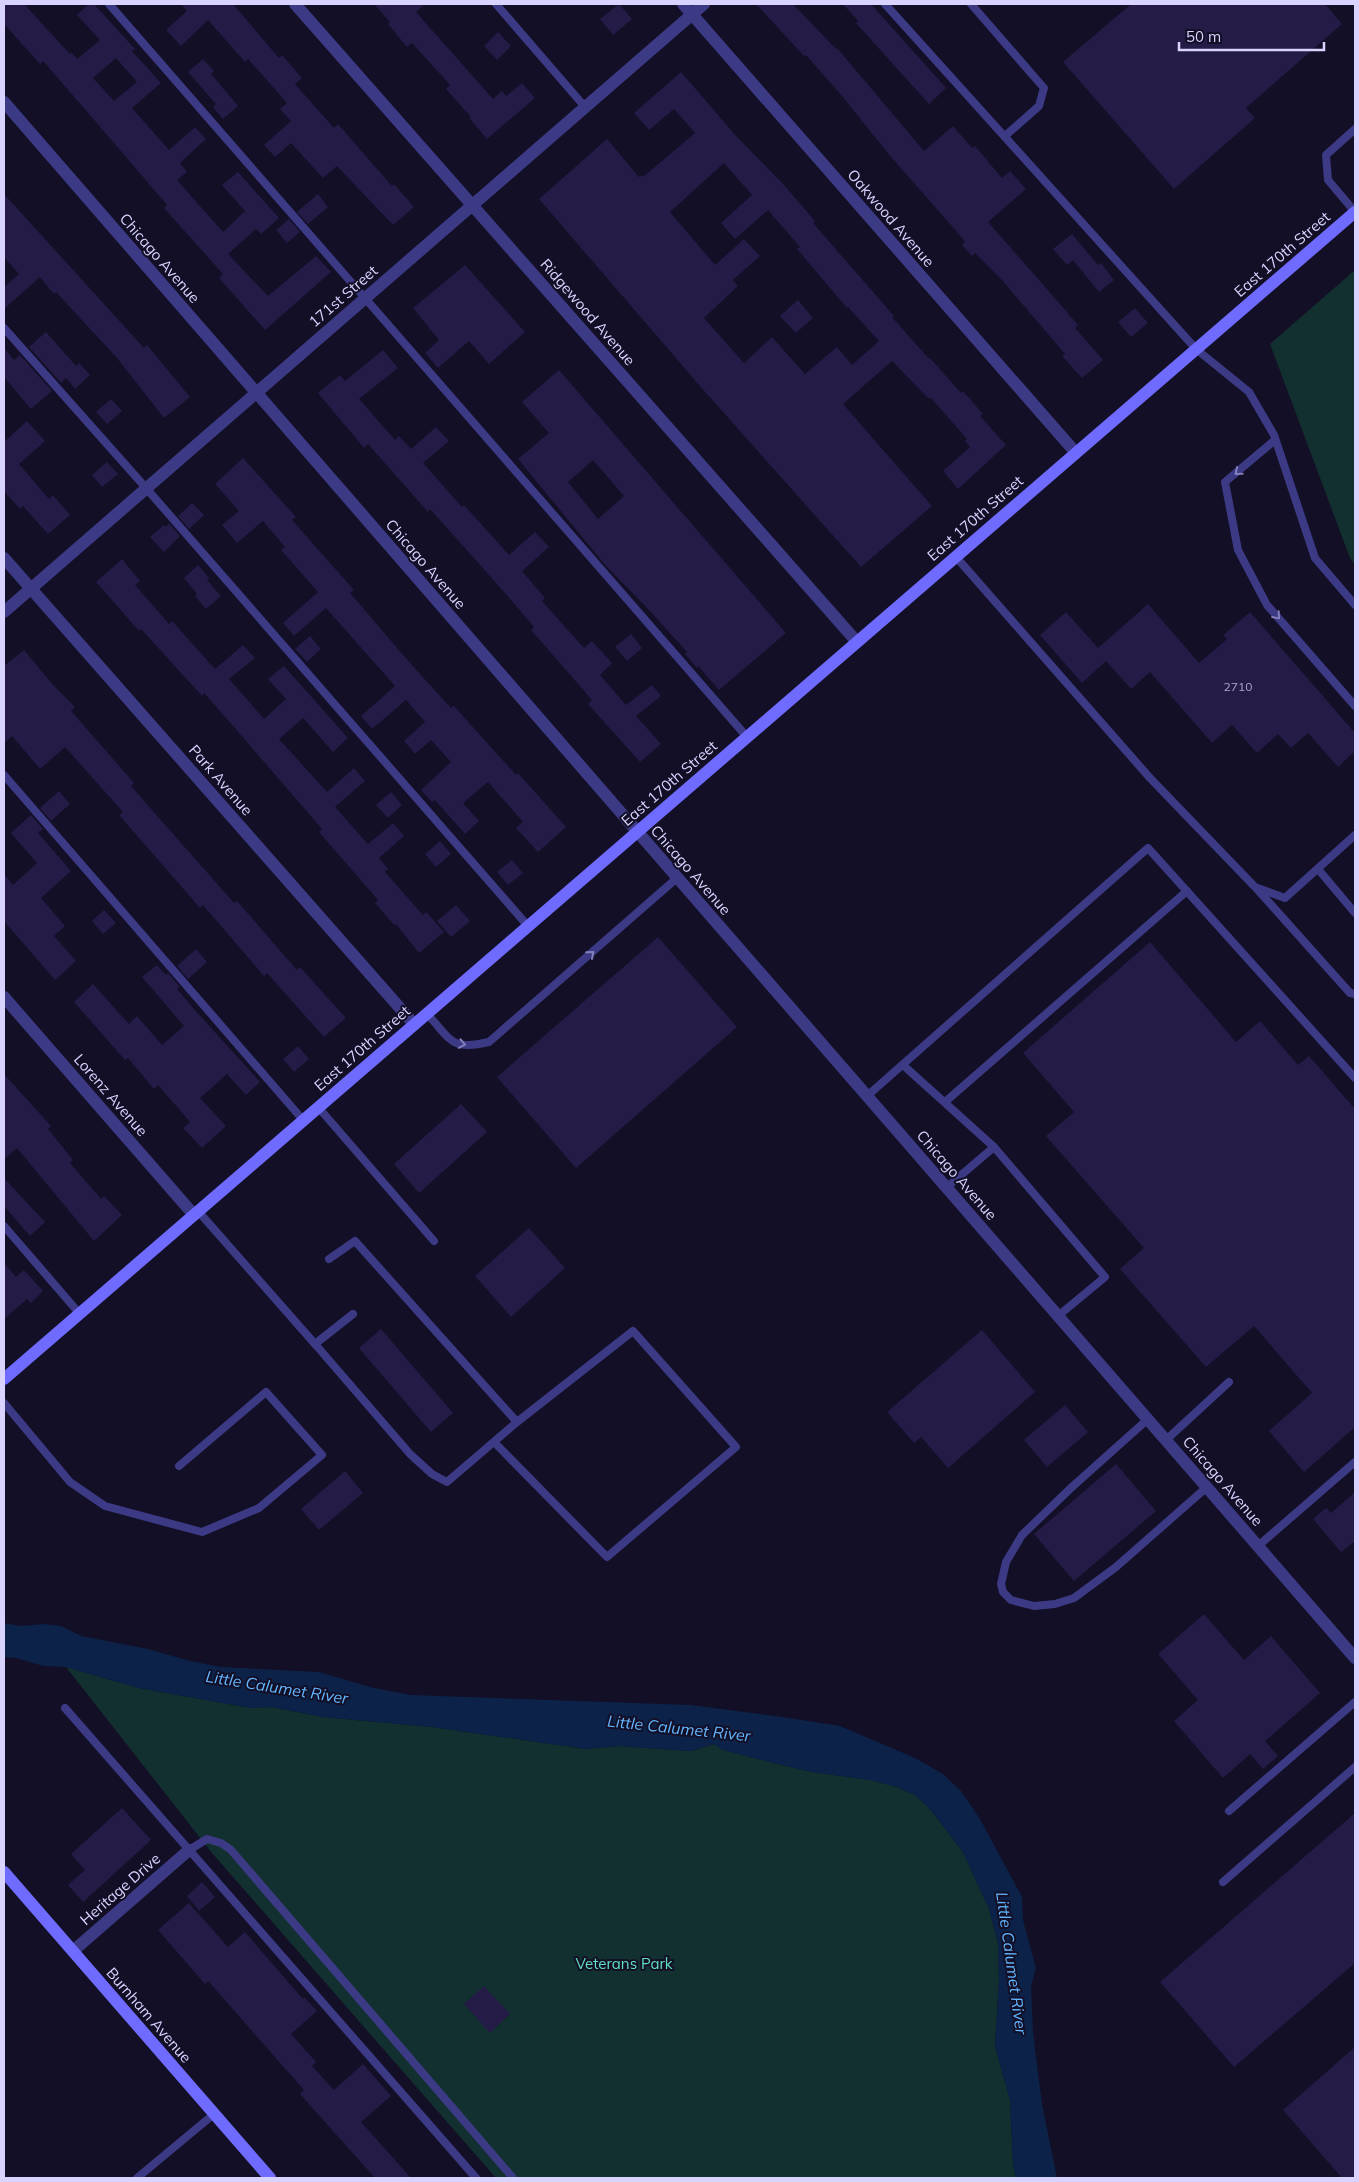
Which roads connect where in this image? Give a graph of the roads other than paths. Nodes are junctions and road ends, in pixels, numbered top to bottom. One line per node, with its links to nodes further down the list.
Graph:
1 (109, 4): 15 (lane)
2 (295, 4): 13 (street, Ridgewood Avenue)
3 (496, 4): 10 (lane)
4 (683, 4): 8 (street, Oakwood Avenue)
5 (704, 4): 8 (street, 171st Street)
6 (885, 4): 12 (lane)
7 (971, 4): 12 (lane)
8 (692, 14): 10 (street, 171st Street); 20 (street, Oakwood Avenue)
9 (4, 102): 18 (street, Chicago Avenue)
10 (586, 107): 13 (street, 171st Street)
11 (1355, 129): 14 (lane)
12 (1005, 136): 17 (lane)
13 (472, 205): 15 (street, 171st Street); 27 (street, Ridgewood Avenue)
14 (1355, 212): 17 (street, East 170th Street)
15 (366, 298): 18 (street, 171st Street); 29 (lane)
16 (4, 328): 21 (lane)
17 (1196, 349): 19 (lane); 20 (street, East 170th Street)
18 (256, 393): 21 (street, 171st Street); 31 (street, Chicago Avenue)
19 (1275, 440): 25 (lane); 28 (lane, one-way to 28)
20 (1076, 453): 22 (street, East 170th Street)
21 (146, 488): 24 (street, 171st Street); 38 (lane)
22 (956, 557): 27 (street, East 170th Street); 35 (lane)
23 (4, 558): 24 (street, Park Avenue)
24 (31, 589): 26 (street, 171st Street); 42 (street, Park Avenue)
25 (1355, 605)
26 (4, 612)
27 (857, 642): 29 (street, East 170th Street)
28 (1355, 706)
29 (747, 737): 31 (street, East 170th Street)
30 (4, 775): 48 (lane)
31 (637, 832): 34 (street, Chicago Avenue); 38 (street, East 170th Street)
32 (1355, 836): 33 (lane)
33 (1318, 869): 35 (lane); 37 (lane)
34 (677, 878): 41 (lane, one-way to 34); 45 (street, Chicago Avenue)
35 (1255, 887): 39 (lane)
36 (1187, 890): 43 (lane); 44 (lane); 46 (lane)
37 (1355, 913)
38 (528, 926): 41 (street, East 170th Street)
39 (1355, 994)
40 (4, 998): 51 (street, Lorenz Avenue)
41 (427, 1014): 42 (street, East 170th Street)
42 (414, 1024): 47 (street, East 170th Street)
43 (903, 1065): 45 (lane); 46 (lane)
44 (1355, 1078)
45 (867, 1096): 50 (street, Chicago Avenue)
46 (945, 1102): 49 (lane)
47 (318, 1107): 48 (street, East 170th Street); 53 (lane)
48 (303, 1120): 51 (street, East 170th Street)
49 (994, 1147): 50 (lane); 57 (lane)
50 (946, 1188): 57 (street, Chicago Avenue)
51 (196, 1213): 55 (street, East 170th Street); 58 (lane)
52 (4, 1226): 55 (lane)
53 (434, 1241)
54 (328, 1259): 63 (lane)
55 (80, 1313): 59 (street, East 170th Street)
56 (353, 1314): 58 (lane)
57 (1058, 1316): 62 (street, Chicago Avenue)
58 (315, 1344): 65 (lane)
59 (4, 1379)
60 (1229, 1382): 64 (lane)
61 (4, 1403): 67 (lane)
62 (1148, 1419): 64 (street, Chicago Avenue); 68 (lane)
63 (517, 1422): 65 (lane); 65 (lane)
64 (1166, 1440): 68 (street, Chicago Avenue)
65 (494, 1442)
66 (1355, 1462): 69 (lane)
67 (179, 1466)
68 (1206, 1487): 69 (street, Chicago Avenue)
69 (1258, 1546): 70 (street, Chicago Avenue)
70 (1355, 1658)
71 (1355, 1702): 74 (lane)
72 (65, 1708): 75 (lane)
73 (1355, 1767): 77 (lane)
74 (1229, 1811)
75 (189, 1850): 78 (street, Heritage Drive); 82 (lane); 83 (lane)
76 (4, 1872): 78 (street, Burnham Avenue)
77 (1223, 1882)
78 (73, 1951): 79 (street, Burnham Avenue)
79 (214, 2114): 80 (lane); 81 (street, Burnham Avenue)
80 (137, 2178)
81 (270, 2178)
82 (476, 2178)
83 (513, 2178)

